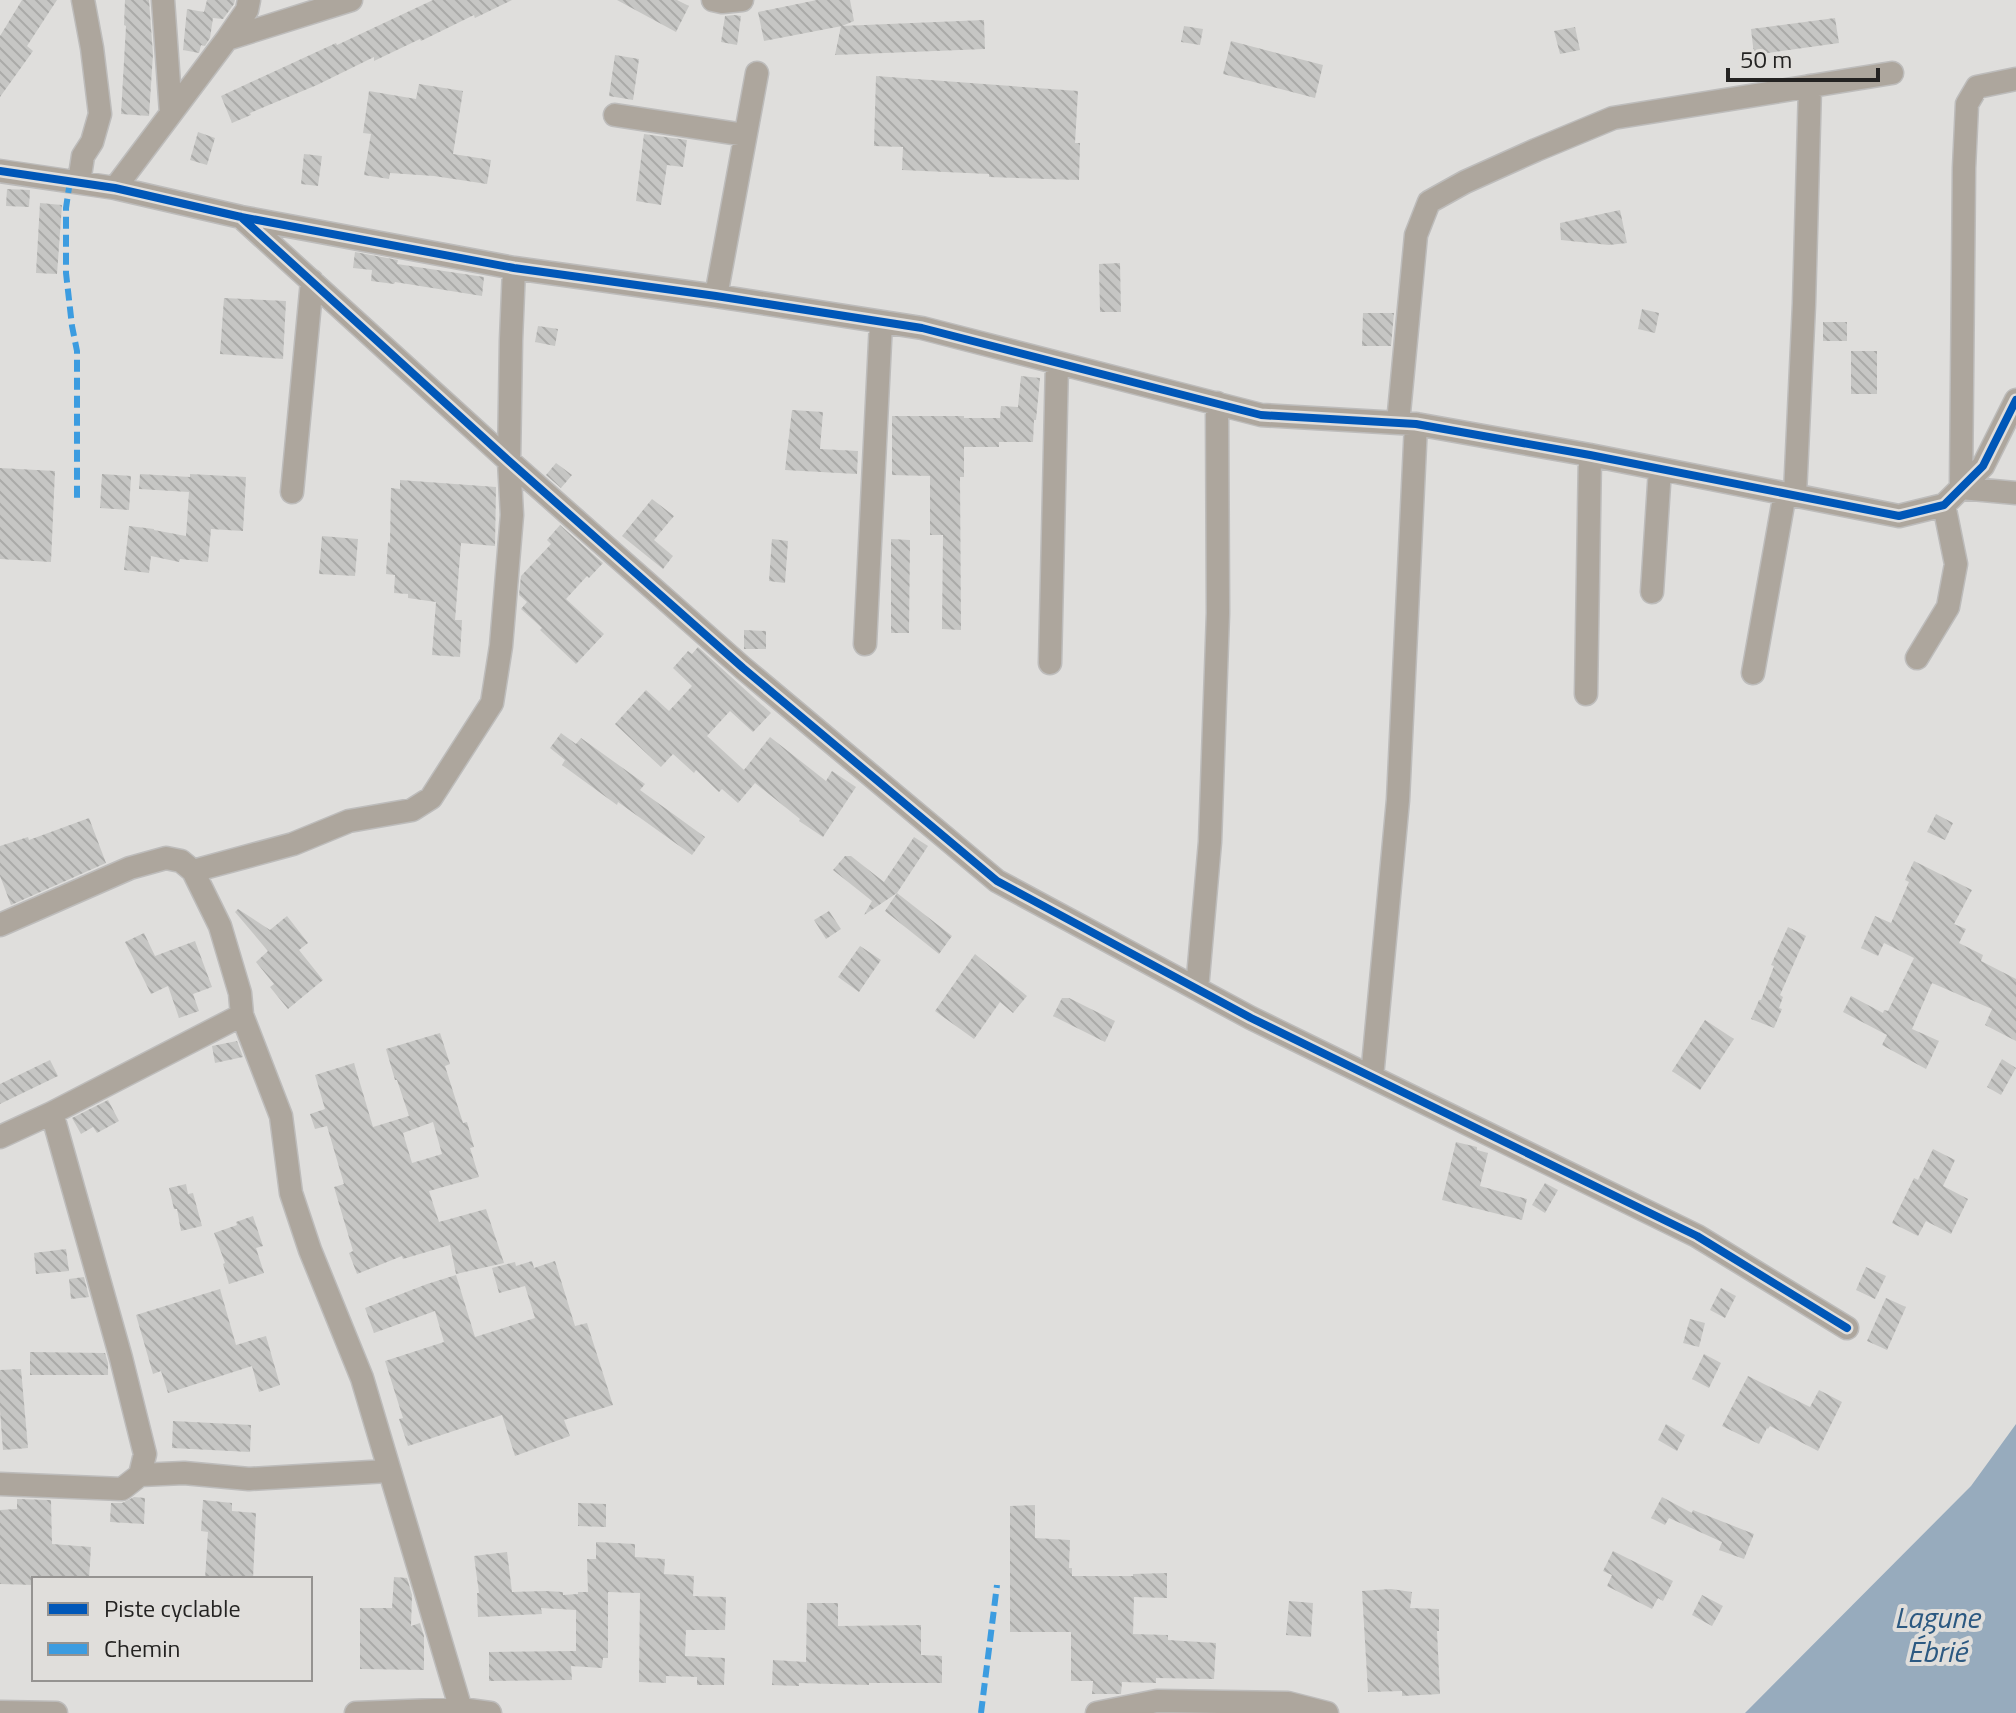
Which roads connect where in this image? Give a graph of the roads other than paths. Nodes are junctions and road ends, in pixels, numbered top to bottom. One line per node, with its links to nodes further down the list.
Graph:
1 (83, 0): 16 (street)
2 (163, 0): 12 (street)
3 (249, 0): 7 (street)
4 (351, 0): 7 (street)
5 (713, 0): 6 (street)
6 (742, 0)
7 (227, 39): 12 (street)
8 (757, 73): 14 (street)
9 (1892, 73): 11 (street)
10 (2016, 79): 30 (street)
11 (1810, 86): 26 (street); 33 (street)
12 (171, 113): 17 (street)
13 (615, 115): 14 (street)
14 (745, 135): 21 (street)
15 (0, 171): 16 (street)
16 (79, 182): 17 (street)
17 (115, 188): 18 (street)
18 (241, 217): 19 (street); 20 (street)
19 (514, 268): 21 (street); 28 (street)
20 (312, 281): 28 (street); 31 (street)
21 (716, 296): 22 (street)
22 (881, 322): 23 (street); 36 (street)
23 (1057, 363): 25 (street); 38 (street)
24 (2016, 400): 30 (street)
25 (1217, 403): 26 (street); 43 (street)
26 (1407, 424): 27 (street); 45 (street)
27 (1590, 455): 29 (street); 40 (street)
28 (509, 461): 41 (street); 43 (street)
29 (1660, 469): 33 (street); 35 (street)
30 (1961, 488): 32 (street); 34 (street)
31 (292, 492)
32 (2016, 493)
33 (1790, 494): 34 (street); 39 (street)
34 (1944, 505): 37 (street)
35 (1652, 592)
36 (865, 644)
37 (1917, 658)
38 (1050, 663)
39 (1753, 673)
40 (1586, 694)
41 (193, 871): 42 (street); 44 (street)
42 (0, 925)
43 (1197, 989): 45 (street)
44 (242, 1015): 46 (street); 49 (street)
45 (1372, 1077): 48 (street)
46 (52, 1113): 47 (street); 50 (street)
47 (0, 1137)
48 (1847, 1328)
49 (388, 1471): 50 (street); 52 (street)
50 (140, 1475): 51 (street)
51 (0, 1484)
52 (462, 1711): 55 (street); 56 (street)
53 (0, 1712): 54 (street)
54 (56, 1713)
55 (356, 1713)
56 (490, 1713)
57 (1097, 1713): 58 (street)
58 (1327, 1713)

